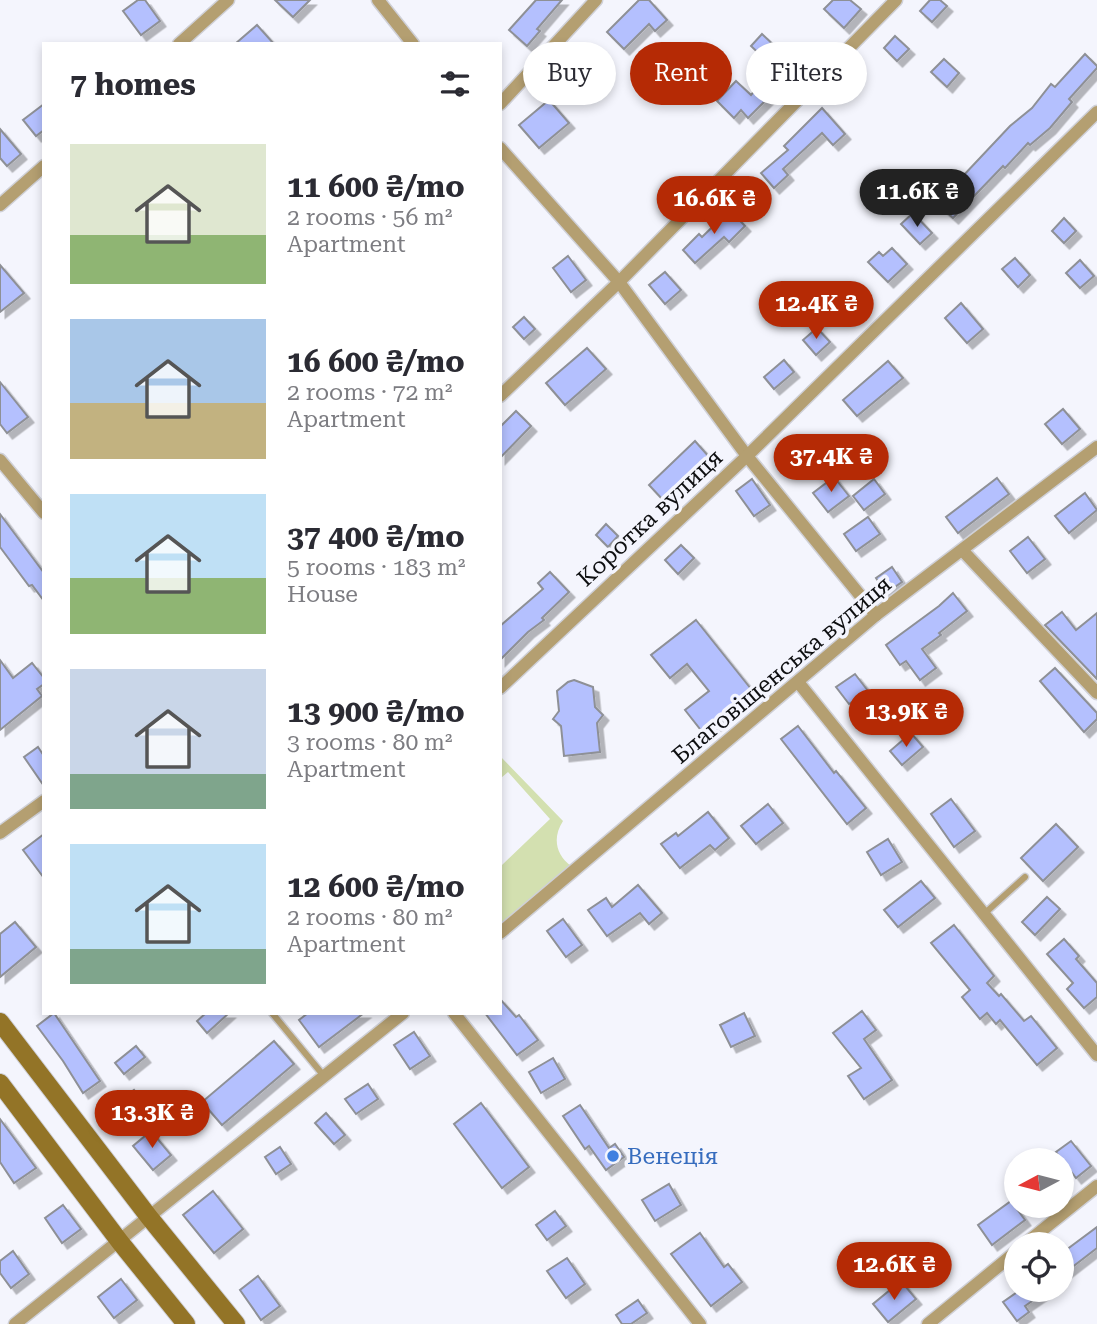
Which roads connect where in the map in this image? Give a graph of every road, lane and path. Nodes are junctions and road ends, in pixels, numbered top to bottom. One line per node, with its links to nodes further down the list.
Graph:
1 (228, 0): 5 (street)
2 (378, 0): 6 (street)
3 (596, 0): 7 (street)
4 (896, 0): 12 (street)
5 (181, 42)
6 (411, 42)
7 (502, 102)
8 (1097, 112): 15 (street, Коротка вулиця)
9 (502, 150): 12 (street)
10 (42, 168): 11 (street)
11 (0, 205)
12 (619, 282): 13 (street); 15 (street)
13 (502, 394)
14 (1097, 447): 18 (street, Благовіщенська вулиця)
15 (747, 456): 19 (street); 21 (street, Коротка вулиця)
16 (0, 460): 17 (street)
17 (42, 511)
18 (963, 551): 19 (street, Благовіщенська вулиця); 22 (street)
19 (876, 615): 20 (street, Благовіщенська вулиця)
20 (798, 682): 26 (street); 27 (street, Благовіщенська вулиця)
21 (502, 686)
22 (1097, 693)
23 (42, 802): 24 (street)
24 (0, 834)
25 (1025, 877): 26 (lane)
26 (984, 914): 32 (street)
27 (502, 931)
28 (274, 1015): 33 (lane)
29 (401, 1015): 33 (street)
30 (456, 1015): 43 (street)
31 (0, 1023): 36 (street)
32 (1097, 1055)
33 (324, 1077): 36 (street)
34 (0, 1083): 38 (street)
35 (1097, 1185): 37 (street)
36 (149, 1217): 38 (street); 42 (street)
37 (1040, 1232)
38 (120, 1242): 40 (street); 41 (street)
39 (1004, 1262): 44 (street)
40 (15, 1324)
41 (186, 1324)
42 (236, 1324)
43 (700, 1324)
44 (928, 1324)

